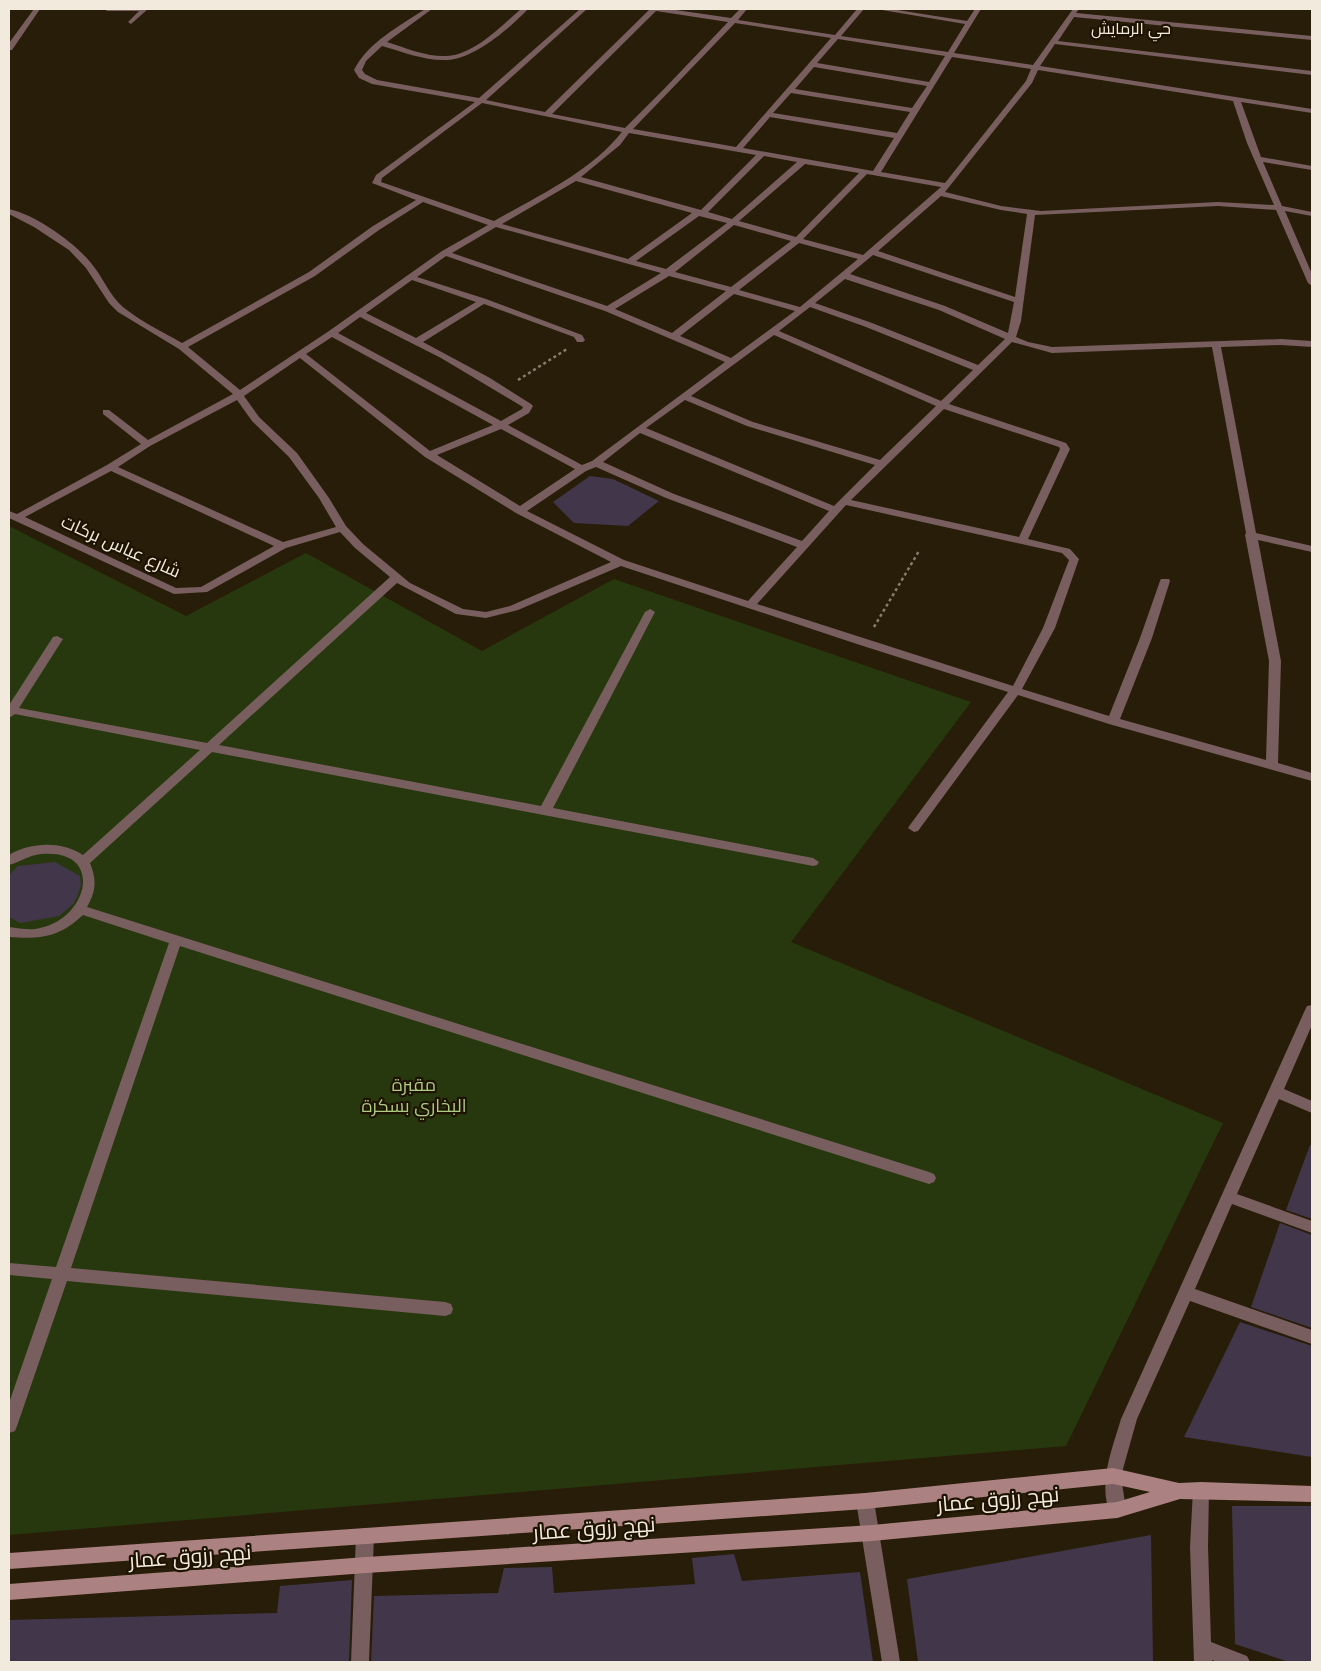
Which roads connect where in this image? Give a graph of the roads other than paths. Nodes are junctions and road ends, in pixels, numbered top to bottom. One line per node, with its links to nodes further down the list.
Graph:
1 (37, 9): 20 (street)
2 (107, 9): 3 (street)
3 (144, 9): 14 (street)
4 (429, 9): 19 (street)
5 (525, 9): 19 (street)
6 (584, 9): 28 (street)
7 (656, 9): 13 (street); 31 (street)
8 (744, 9): 13 (street)
9 (861, 9): 16 (street)
10 (880, 9): 15 (street)
11 (978, 9): 15 (street)
12 (1074, 12): 17 (street); 18 (street)
13 (734, 21): 16 (street); 33 (street)
14 (131, 22)
15 (970, 23): 21 (street)
16 (837, 36): 21 (street); 22 (street)
17 (1312, 38)
18 (1052, 42): 23 (street); 24 (street)
19 (381, 44): 28 (street)
20 (9, 48)
21 (948, 54): 23 (street); 25 (street)
22 (813, 65): 25 (street); 26 (street)
23 (1035, 68): 27 (street); 43 (street)
24 (1312, 73)
25 (930, 84): 29 (street)
26 (788, 90): 29 (street); 32 (street)
27 (1236, 99): 30 (street); 37 (street)
28 (481, 101): 31 (street); 45 (street)
29 (915, 111): 34 (street)
30 (1312, 111)
31 (546, 114): 33 (street)
32 (769, 114): 34 (street); 35 (street)
33 (628, 129): 35 (street); 42 (street)
34 (899, 136): 41 (street)
35 (738, 149): 36 (street)
36 (764, 153): 38 (street); 49 (street)
37 (1258, 159): 39 (street); 46 (street)
38 (804, 160): 40 (street); 51 (street)
39 (1312, 168)
40 (866, 171): 41 (street); 53 (street)
41 (876, 173): 43 (street)
42 (574, 178): 49 (street); 52 (street)
43 (947, 186): 44 (street)
44 (939, 193): 48 (street); 54 (street)
45 (423, 199): 52 (street); 77 (street)
46 (1281, 208): 48 (street); 50 (street); 59 (street)
47 (9, 211): 77 (street)
48 (1031, 212): 64 (street)
49 (700, 214): 51 (street); 57 (street)
50 (1312, 214)
51 (733, 222): 53 (street); 58 (street)
52 (494, 224): 55 (street); 57 (street)
53 (797, 240): 56 (street); 63 (street)
54 (871, 252): 56 (street); 64 (street)
55 (445, 253): 61 (street); 67 (street)
56 (863, 258): 60 (street)
57 (630, 261): 58 (street)
58 (668, 272): 63 (street); 67 (street)
59 (1310, 272): 62 (street)
60 (843, 275): 66 (street); 72 (street)
61 (410, 277): 65 (street); 68 (street)
62 (1312, 283)
63 (732, 290): 66 (street); 71 (street)
64 (1019, 300): 72 (street)
65 (484, 301): 73 (street); 74 (street)
66 (806, 307): 69 (street); 80 (street)
67 (608, 309): 71 (street)
68 (359, 313): 70 (street); 74 (street)
69 (772, 332): 79 (street); 83 (street)
70 (332, 333): 78 (street); 85 (street)
71 (673, 337): 79 (street)
72 (1011, 338): 75 (street); 80 (street)
73 (580, 340)
74 (418, 341): 85 (street)
75 (1216, 344): 76 (street); 98 (street)
76 (1312, 344)
77 (182, 347): 81 (street)
78 (300, 354): 81 (street); 88 (street)
79 (731, 361): 82 (street)
80 (980, 369): 83 (street)
81 (239, 395): 87 (street); 97 (street)
82 (683, 396): 86 (street); 90 (street)
83 (942, 405): 90 (street); 99 (street)
84 (106, 412): 87 (street)
85 (501, 425): 88 (street); 92 (street)
86 (639, 429): 89 (street); 95 (street)
87 (146, 444): 91 (street)
88 (429, 455): 94 (street)
89 (596, 463): 92 (street); 101 (street)
90 (882, 464): 93 (street)
91 (111, 467): 96 (street); 100 (street)
92 (582, 469): 94 (street)
93 (844, 501): 95 (street); 99 (street)
94 (520, 510): 103 (street)
95 (835, 510): 101 (street)
96 (13, 516): 100 (street, شارع عباس بركات)
97 (342, 528): 100 (street, شارع عباس بركات); 104 (street)
98 (1250, 535): 102 (street); 113 (street)
99 (1022, 541): 109 (street)
100 (282, 546)
101 (805, 546): 106 (street)
102 (1312, 549)
103 (620, 562): 104 (street); 106 (street)
104 (396, 578): 112 (street)
105 (1165, 581): 111 (street)
106 (750, 605): 109 (street)
107 (650, 612): 115 (street)
108 (56, 639): 110 (street)
109 (1016, 690): 111 (street); 116 (street)
110 (10, 712): 112 (street)
111 (1113, 721): 113 (street)
112 (210, 748): 115 (street); 118 (street)
113 (1272, 766): 114 (street)
114 (1312, 778)
115 (545, 811): 119 (street)
116 (914, 828)
117 (9, 861): 118 (street)
118 (84, 862): 120 (street)
119 (813, 862)
120 (81, 910): 121 (street); 122 (street)
121 (9, 932)
122 (176, 940): 126 (street); 130 (street)
123 (1312, 1010): 124 (street)
124 (1276, 1092): 125 (street); 127 (street)
125 (1312, 1106)
126 (929, 1178)
127 (1229, 1197): 128 (street); 131 (street)
128 (1312, 1227)
129 (9, 1269): 130 (street)
130 (61, 1274): 132 (street); 134 (street)
131 (1186, 1292): 133 (street); 135 (street)
132 (445, 1309)
133 (1312, 1337)
134 (9, 1426)
135 (1113, 1476): 137 (main road, نهج رزوق عمار); 139 (main road, نهج رزوق عمار); 140 (street)
136 (1201, 1490): 137 (main road, نهج رزوق عمار); 138 (main road, نهج رزوق عمار); 146 (street)
137 (1180, 1491): 140 (main road, نهج رزوق عمار)
138 (1312, 1494)
139 (865, 1501): 141 (street); 142 (main road, نهج رزوق عمار)
140 (1117, 1510): 141 (main road, نهج رزوق عمار)
141 (872, 1533): 144 (main road, نهج رزوق عمار); 148 (street)
142 (365, 1536): 143 (main road, نهج رزوق عمار); 144 (street)
143 (9, 1561)
144 (366, 1565): 145 (main road, نهج رزوق عمار); 147 (street)
145 (9, 1592)
146 (1202, 1655): 149 (street)
147 (360, 1662)
148 (892, 1662)
149 (1241, 1662)

